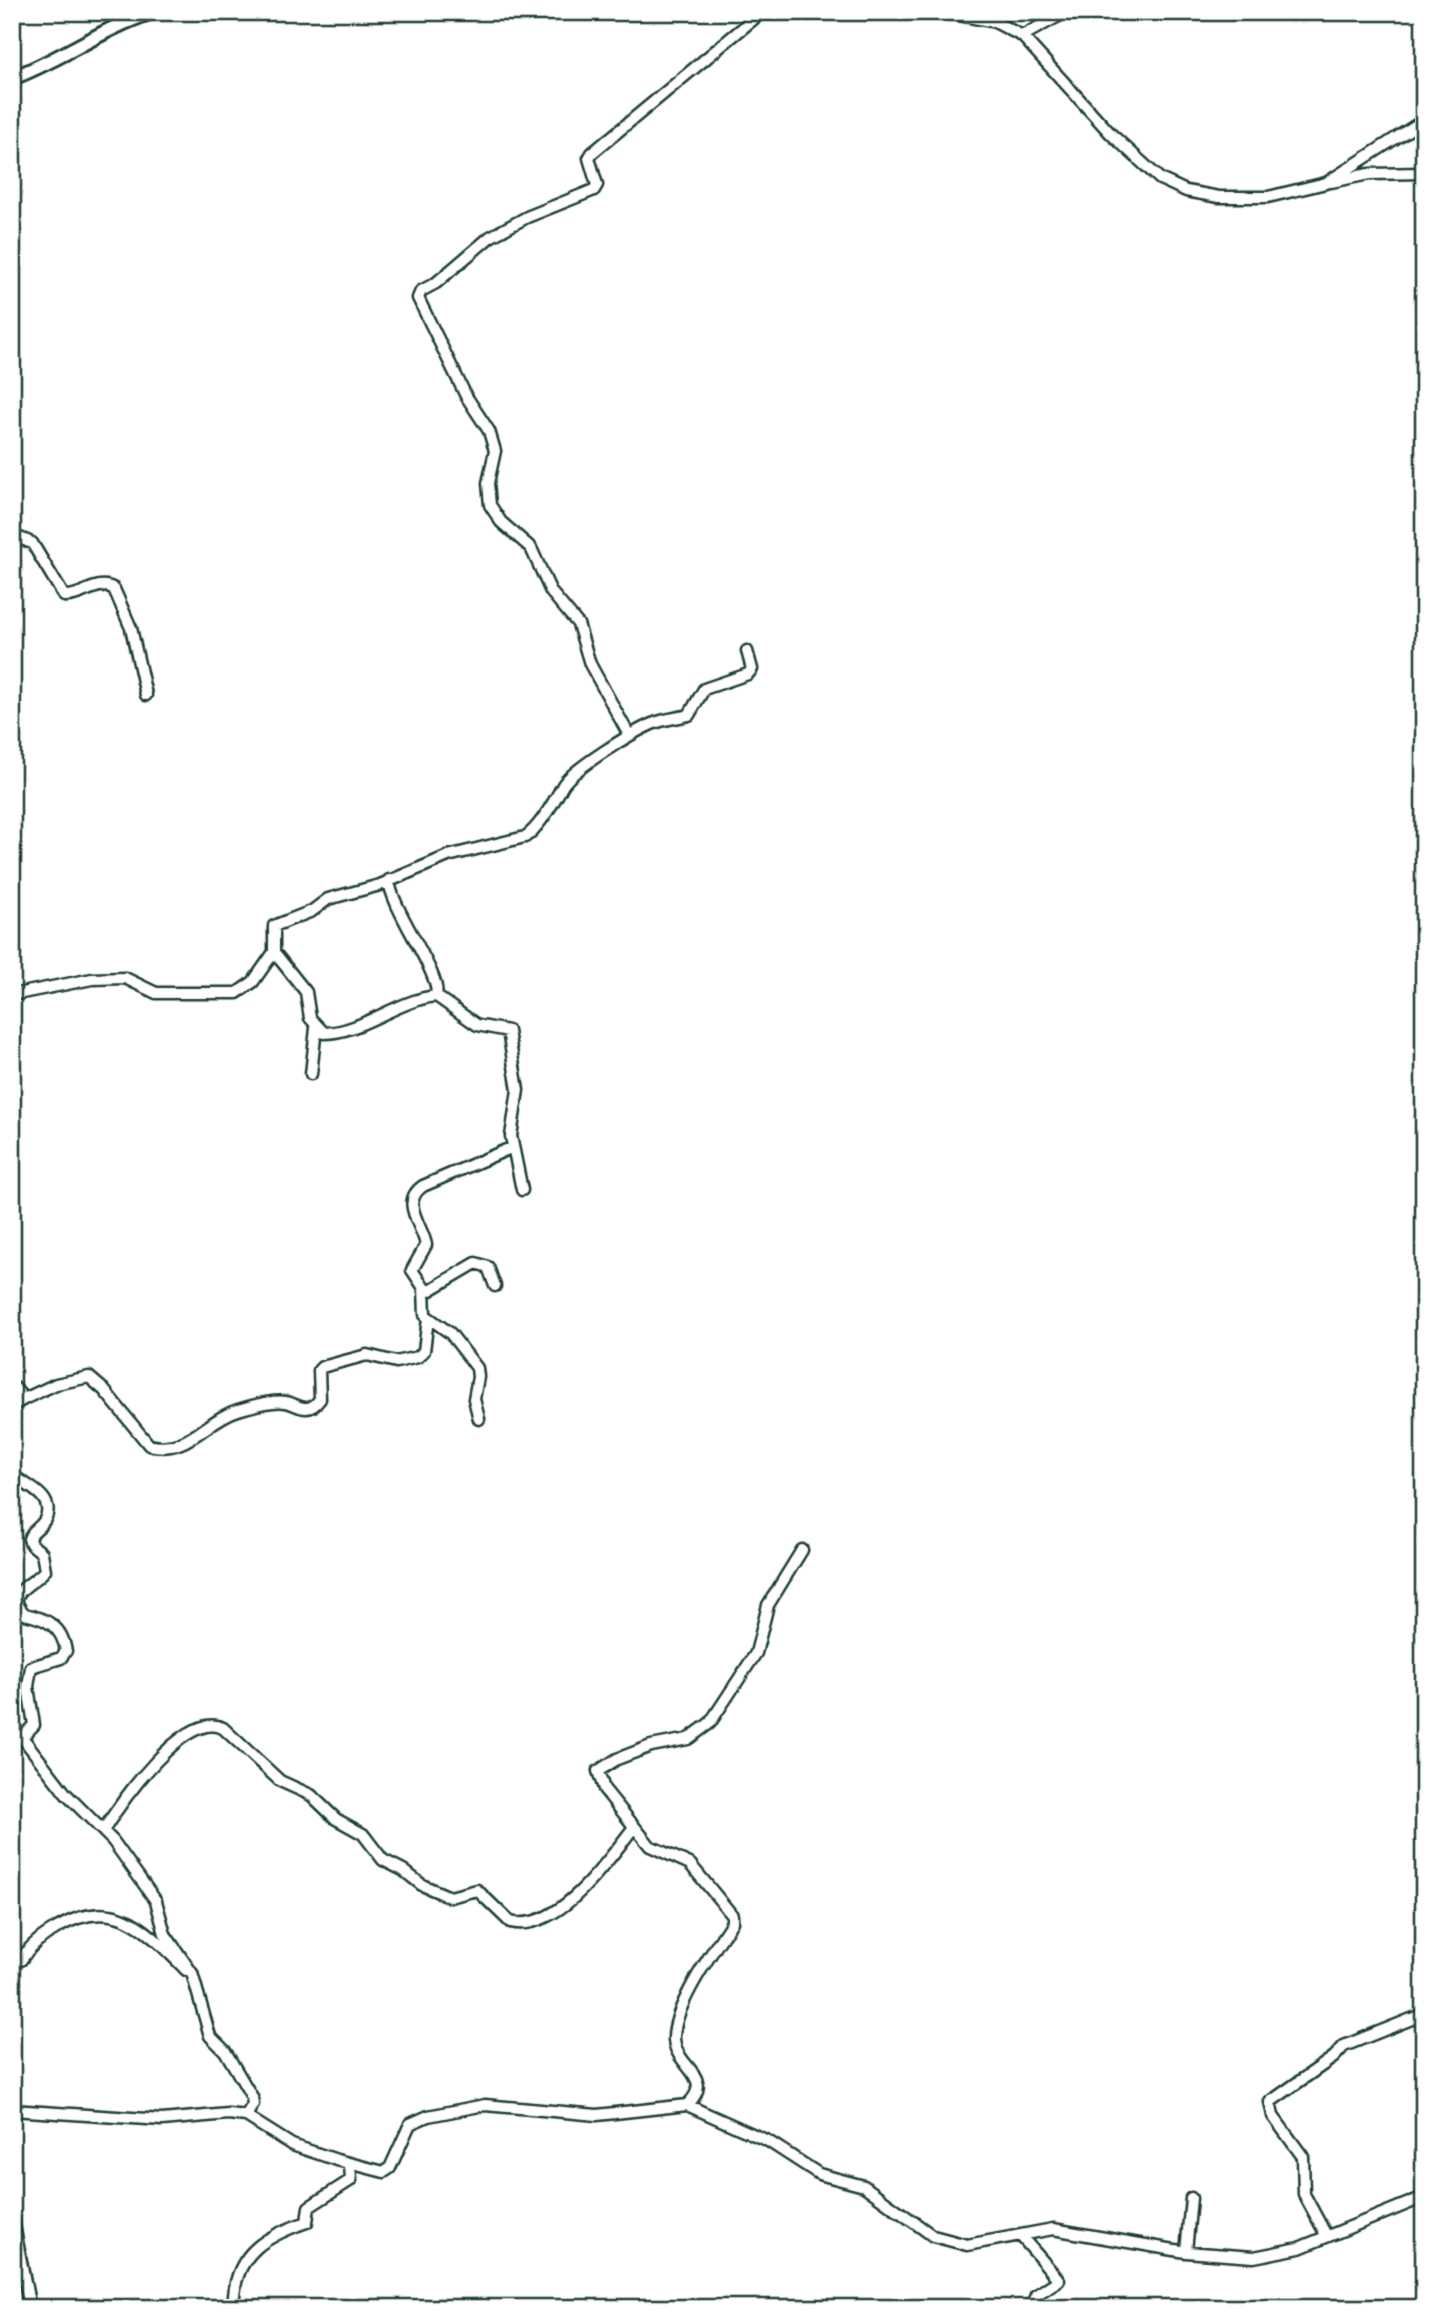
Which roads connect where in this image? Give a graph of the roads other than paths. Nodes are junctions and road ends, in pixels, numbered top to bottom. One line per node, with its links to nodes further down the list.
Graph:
1 (153, 12): 6 (street)
2 (762, 12): 13 (street)
3 (942, 12): 5 (street)
4 (1066, 12): 5 (street)
5 (1022, 36): 9 (street)
6 (12, 78)
7 (1424, 120): 9 (street)
8 (1424, 173): 9 (street)
9 (1326, 183)
10 (12, 535): 12 (street)
11 (747, 651): 13 (street)
12 (146, 695)
13 (629, 735): 14 (street)
14 (389, 880): 15 (street); 17 (street)
15 (274, 952): 16 (street); 18 (street)
16 (12, 995)
17 (436, 996): 18 (street); 20 (street)
18 (316, 1028): 19 (street)
19 (311, 1074)
20 (513, 1147): 21 (street); 23 (street)
21 (522, 1190)
22 (495, 1286): 23 (street)
23 (425, 1293): 24 (street)
24 (428, 1318): 26 (street); 28 (street)
25 (12, 1384): 26 (street)
26 (24, 1399): 27 (street)
27 (12, 1406)
28 (479, 1419)
29 (12, 1475): 32 (street)
30 (802, 1550): 33 (street)
31 (12, 1729): 32 (street)
32 (27, 1732): 34 (street)
33 (634, 1827): 34 (street); 38 (street)
34 (103, 1831): 36 (street)
35 (21, 1960): 36 (street)
36 (194, 1978): 40 (street)
37 (1424, 2014): 46 (street)
38 (687, 2105): 41 (street); 45 (street)
39 (12, 2110): 40 (street)
40 (246, 2116): 41 (street)
41 (351, 2164): 48 (street)
42 (1424, 2197): 46 (street)
43 (1191, 2198): 47 (street)
44 (12, 2215): 49 (street)
45 (1020, 2235): 47 (street); 50 (street)
46 (1326, 2235): 47 (street)
47 (1186, 2252)
48 (234, 2296)
49 (30, 2308)
50 (1031, 2308)

